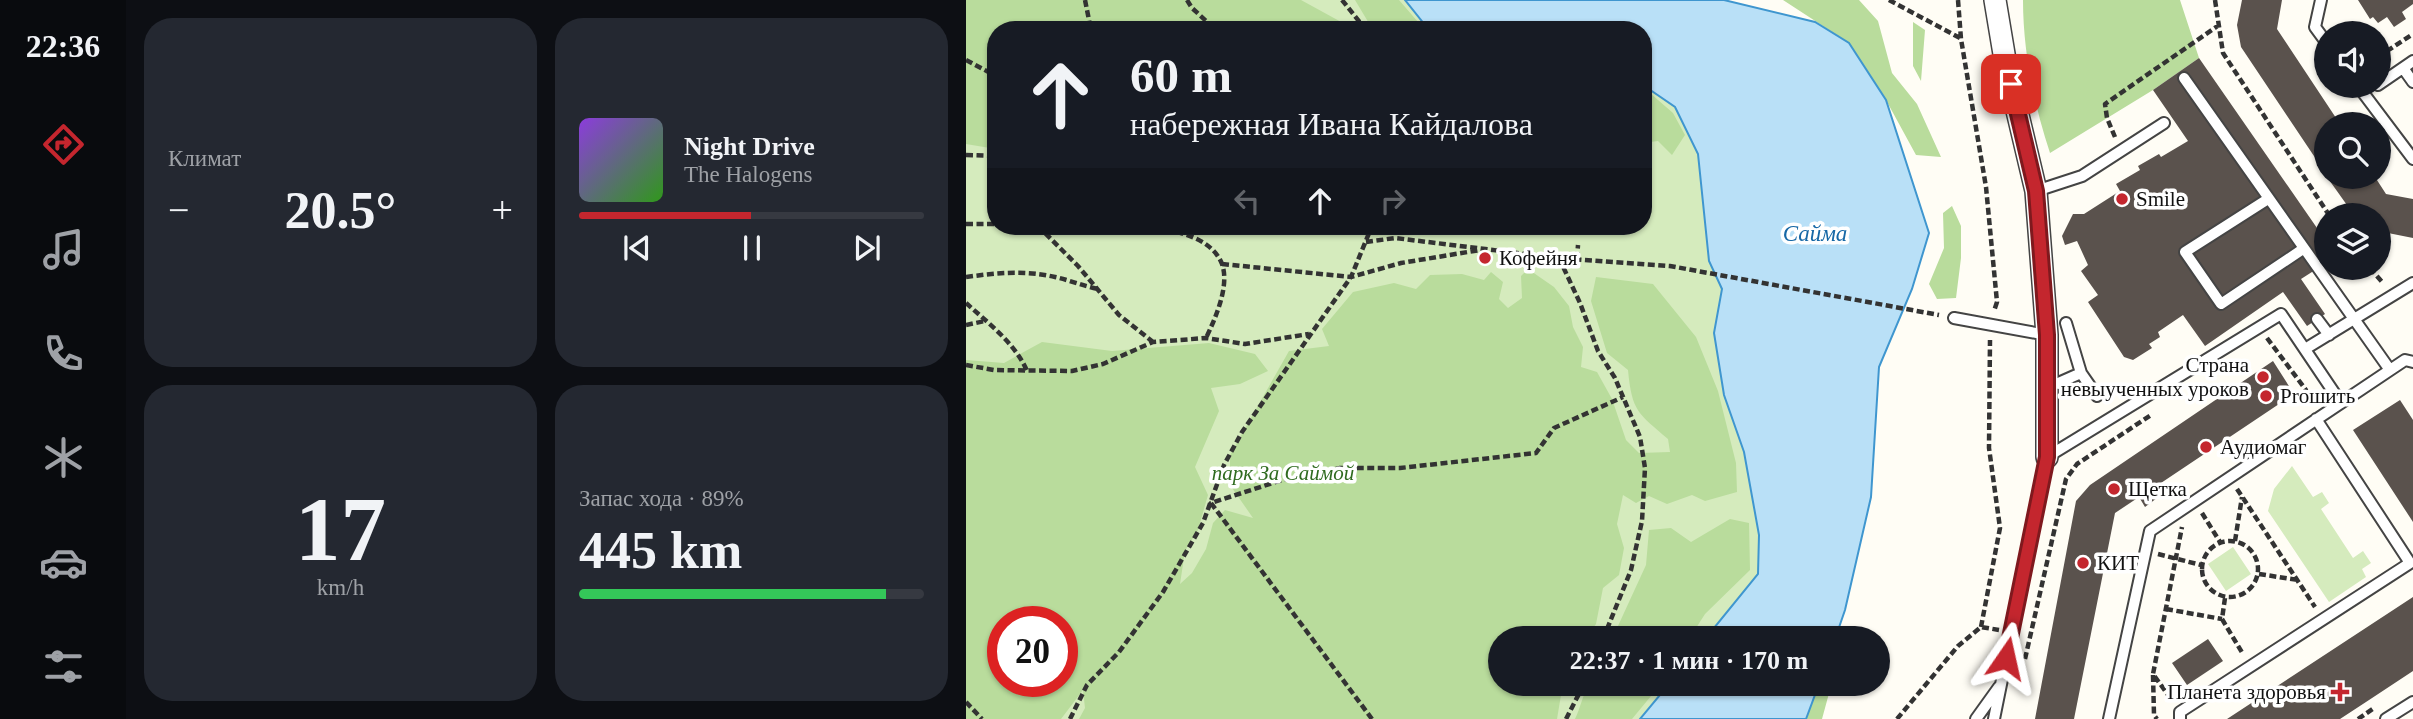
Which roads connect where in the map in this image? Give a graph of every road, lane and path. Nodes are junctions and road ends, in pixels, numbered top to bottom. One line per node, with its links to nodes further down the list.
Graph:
1 (1085, 0): 8 (path)
2 (1187, 0): 9 (path)
3 (1342, 0): 10 (path)
4 (1889, 0): 14 (path)
5 (1996, 0): 28 (street)
6 (2215, 0): 12 (path)
7 (2321, 0): 11 (lane)
8 (1089, 21)
9 (1207, 21)
10 (1359, 21)
11 (2316, 21)
12 (2219, 25): 24 (path); 30 (path)
13 (2413, 34): 15 (path)
14 (1961, 39)
15 (2391, 48)
16 (966, 60): 18 (path)
17 (2408, 64): 19 (lane); 21 (lane)
18 (987, 71)
19 (2391, 76)
20 (2184, 78): 29 (lane)
21 (2413, 82)
22 (2367, 98): 27 (lane)
23 (2164, 123): 24 (lane)
24 (2121, 151): 28 (lane)
25 (966, 155): 26 (path)
26 (987, 156)
27 (2413, 159)
28 (2036, 191): 55 (street)
29 (2268, 199): 39 (lane); 39 (lane)
30 (2321, 203)
31 (966, 224): 32 (path)
32 (987, 225)
33 (1047, 235): 46 (path)
34 (1186, 235): 42 (path)
35 (1369, 235): 36 (path)
36 (1366, 242): 38 (path); 44 (path)
37 (1578, 245): 41 (path)
38 (1487, 249): 40 (path); 44 (path)
39 (2303, 249): 51 (lane)
40 (1558, 258): 41 (path); 69 (path)
41 (1577, 259): 48 (path)
42 (1222, 264): 44 (path); 57 (path)
43 (966, 277): 46 (path)
44 (1351, 277): 54 (path)
45 (2413, 283): 51 (lane)
46 (1099, 289): 58 (path)
47 (966, 303): 50 (path)
48 (1954, 318): 55 (lane)
49 (2317, 319): 56 (lane)
50 (986, 321): 53 (path); 65 (path)
51 (2354, 321): 56 (lane); 64 (lane)
52 (2066, 323): 66 (lane)
53 (966, 325)
54 (1310, 334): 57 (path); 76 (path)
55 (2047, 335): 67 (street)
56 (2329, 335): 61 (lane)
57 (1206, 338): 58 (path)
58 (1153, 342): 65 (path)
59 (2271, 342): 60 (path)
60 (2259, 344)
61 (2305, 349): 70 (lane); 73 (lane)
62 (2413, 362): 64 (lane)
63 (966, 365): 65 (path)
64 (2390, 370): 70 (lane)
65 (1027, 371)
66 (2081, 373): 67 (lane); 68 (lane)
67 (2047, 388): 73 (street)
68 (2097, 396)
69 (1623, 397): 76 (path); 89 (path)
70 (2341, 403): 72 (lane)
71 (2157, 411): 91 (path)
72 (2316, 419): 74 (lane); 88 (lane)
73 (2047, 457): 90 (lane)
74 (2230, 478): 75 (path); 77 (lane)
75 (2242, 496): 78 (path); 84 (path)
76 (1211, 503): 100 (path); 101 (path)
77 (2190, 504): 79 (path); 80 (lane); 81 (path)
78 (2235, 541): 79 (path); 83 (path)
79 (2220, 542): 82 (path)
80 (2145, 551): 81 (path); 106 (lane)
81 (2176, 558): 82 (path); 86 (path)
82 (2202, 565): 85 (path)
83 (2259, 574): 84 (path); 85 (path)
84 (2298, 580): 88 (path)
85 (2225, 598): 87 (path)
86 (2166, 609): 87 (path); 93 (path)
87 (2222, 619): 92 (path)
88 (2324, 619): 92 (lane)
89 (1608, 626)
90 (2011, 632): 94 (lane); 103 (path)
91 (2024, 664)
92 (2250, 666): 98 (lane)
93 (2153, 674): 98 (path); 107 (path)
94 (2001, 685): 104 (lane); 105 (lane)
95 (1578, 696): 102 (path)
96 (966, 702): 99 (path)
97 (2413, 702): 108 (lane)
98 (2180, 715)
99 (982, 719)
100 (1070, 719)
101 (1372, 719)
102 (1566, 719)
103 (1897, 719)
104 (1976, 719)
105 (1994, 719)
106 (2109, 719)
107 (2157, 719)
108 (2386, 719)

